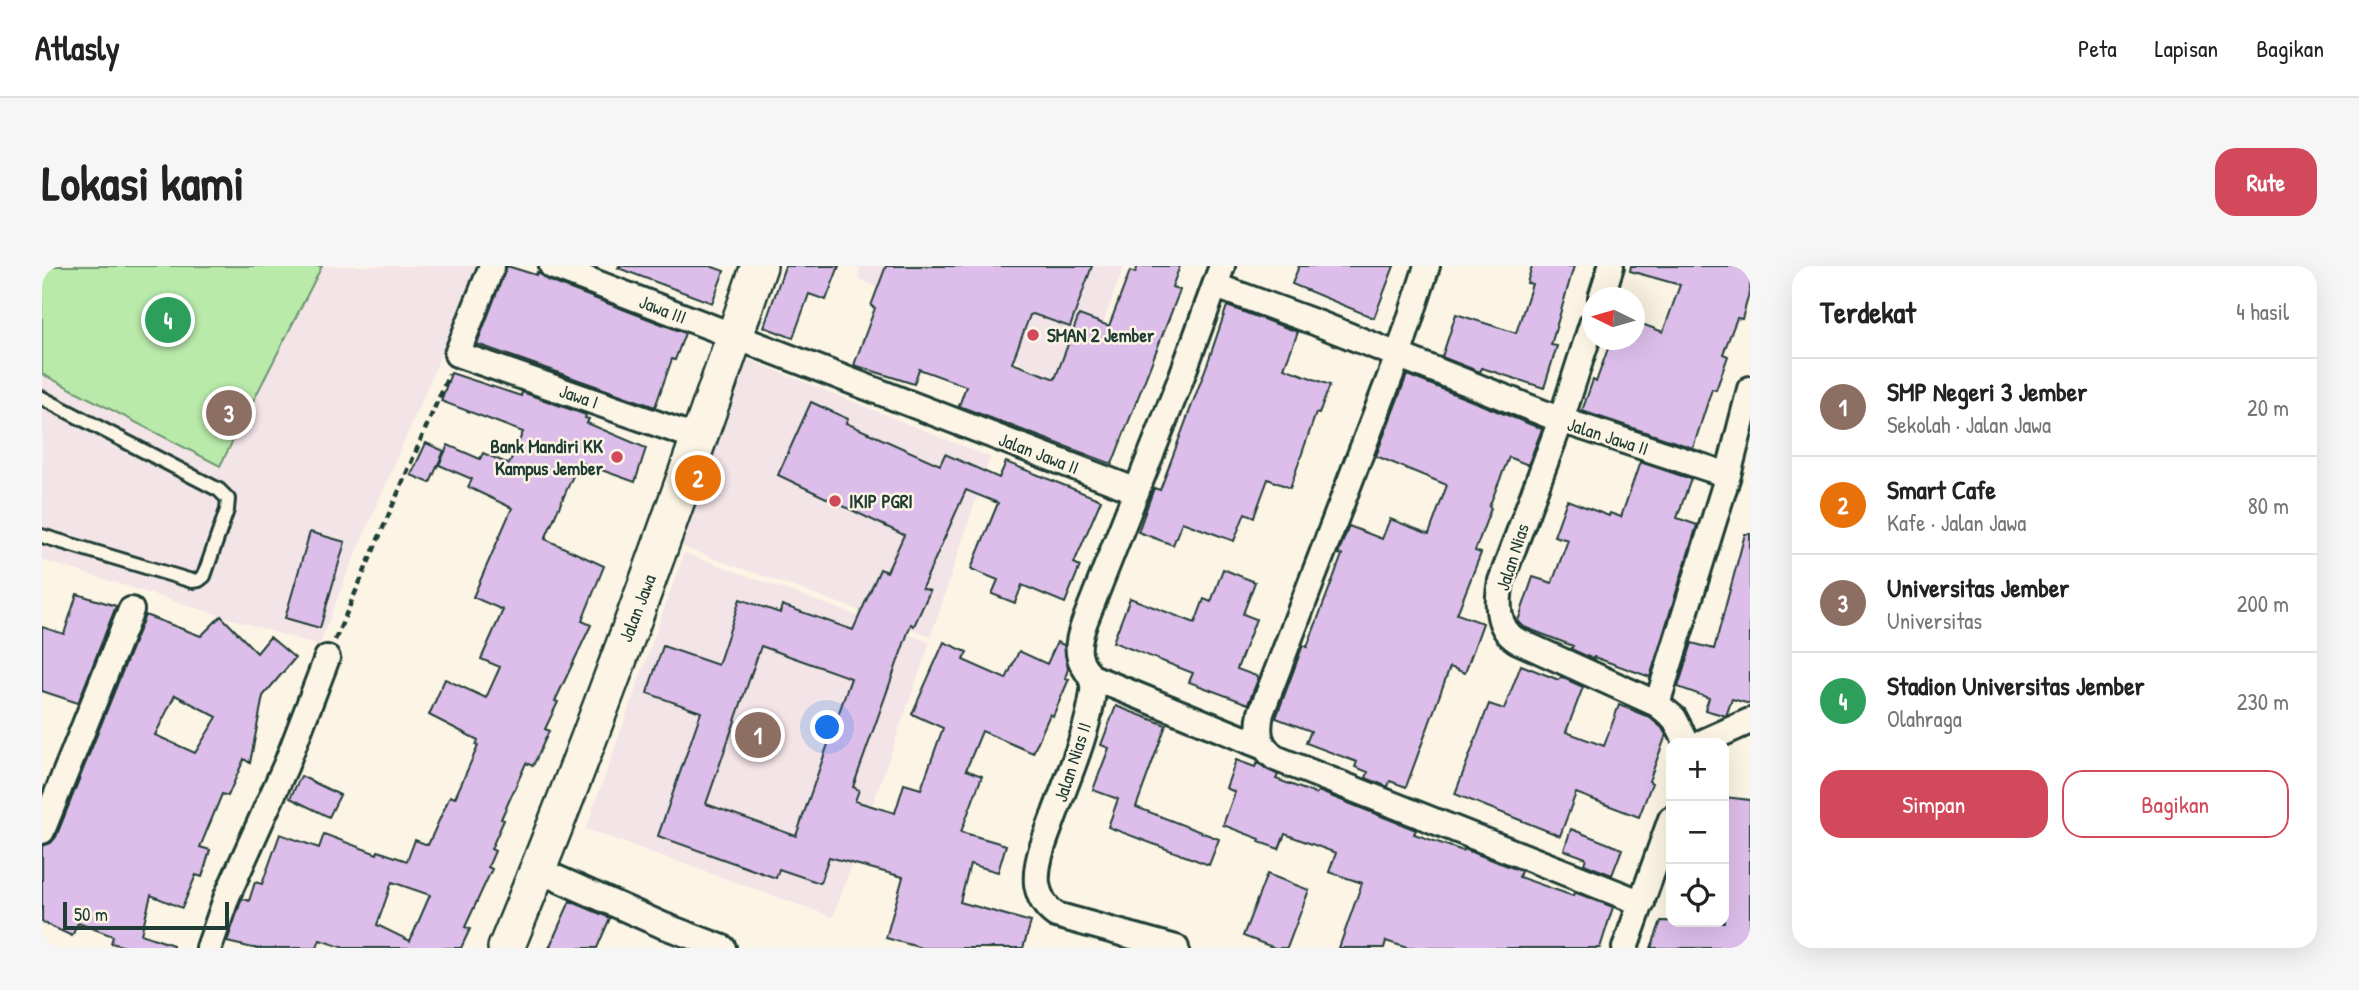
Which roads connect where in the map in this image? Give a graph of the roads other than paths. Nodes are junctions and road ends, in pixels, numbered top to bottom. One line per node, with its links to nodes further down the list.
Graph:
1 (492, 266): 14 (street, Jawa I)
2 (552, 266): 8 (street, Jawa III)
3 (759, 266): 8 (main road, Jalan Jawa)
4 (1427, 266): 10 (street)
5 (1611, 266): 7 (street)
6 (1219, 276): 10 (street, Jalan Jawa II); 16 (street, Jalan Jawa II)
7 (1604, 287)
8 (735, 337): 14 (main road, Jalan Jawa); 16 (street, Jalan Jawa II)
9 (1584, 350): 13 (street, Jalan Nias)
10 (1398, 356): 13 (street, Jalan Jawa II); 25 (street)
11 (1750, 389): 15 (street)
12 (42, 398): 17 (lane)
13 (1561, 420): 15 (street, Jalan Jawa II); 21 (street, Jalan Nias)
14 (701, 439): 28 (main road, Jalan Jawa)
15 (1728, 475): 21 (street)
16 (1137, 491): 20 (street, Jalan Nias II)
17 (42, 536)
18 (131, 610): 26 (street)
19 (327, 658): 30 (street)
20 (1092, 677): 25 (street); 33 (street, Jalan Nias II)
21 (1657, 704): 23 (street, Jalan Nias)
22 (1750, 721): 24 (street)
23 (1685, 738)
24 (1712, 738)
25 (1264, 747): 29 (street)
26 (42, 831)
27 (1666, 833): 29 (street)
28 (538, 870): 31 (main road, Jalan Jawa); 32 (street)
29 (1642, 903): 34 (street)
30 (209, 948)
31 (506, 948)
32 (723, 948)
33 (1176, 948)
34 (1625, 948)

